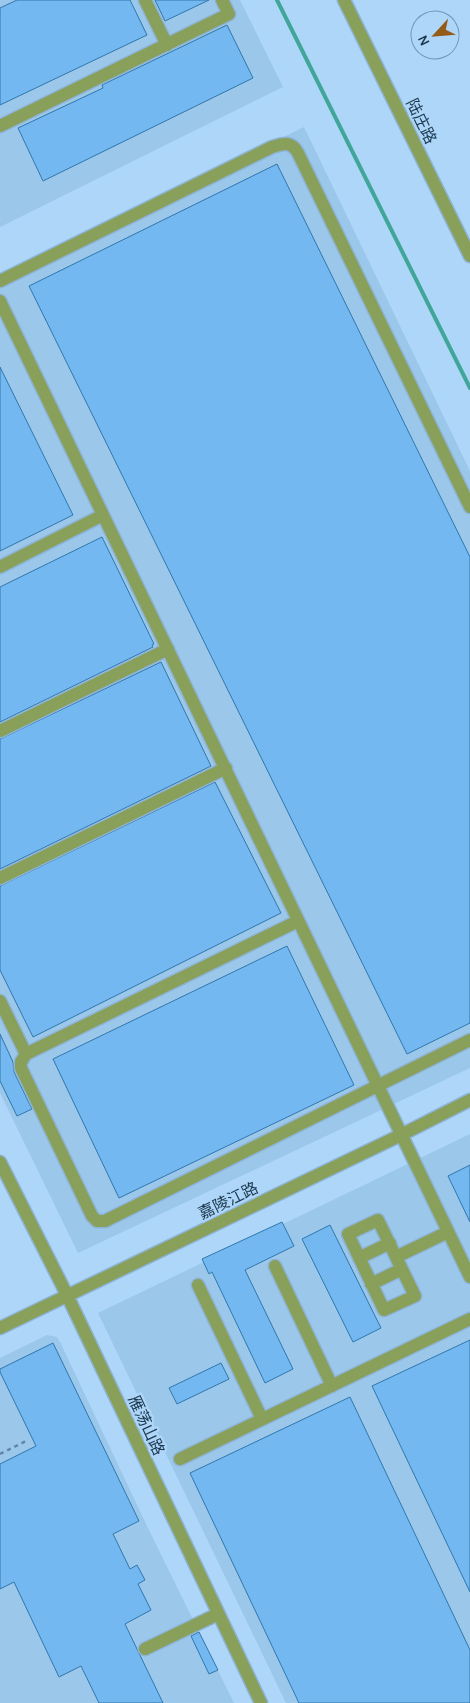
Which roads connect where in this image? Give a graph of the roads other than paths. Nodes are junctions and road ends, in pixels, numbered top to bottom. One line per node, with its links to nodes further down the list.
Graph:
1 (145, 0): 4 (street)
2 (222, 0): 4 (street)
3 (348, 1): 6 (street, 陆庄路)
4 (166, 45): 5 (street)
5 (0, 126)
6 (470, 256)
7 (0, 281): 9 (street)
8 (0, 301): 10 (street)
9 (470, 507)
10 (103, 516): 11 (street); 12 (street)
11 (0, 567)
12 (168, 649): 13 (street); 14 (street)
13 (0, 731)
14 (226, 768): 15 (street); 16 (street)
15 (0, 878)
16 (298, 921): 19 (street); 20 (street)
17 (0, 1001): 19 (street)
18 (470, 1040): 20 (street)
19 (26, 1054): 20 (street)
20 (378, 1086): 22 (street)
21 (470, 1100): 22 (street, 嘉陵江路)
22 (401, 1135): 24 (street); 33 (street, 嘉陵江路)
23 (0, 1162): 33 (street, 雁荡山路)
24 (448, 1232): 26 (street); 30 (street)
25 (390, 1243): 26 (street); 27 (street); 27 (street)
26 (396, 1256): 29 (street)
27 (359, 1258): 31 (street)
28 (274, 1266): 36 (street)
29 (402, 1269): 31 (street); 31 (street)
30 (470, 1277)
31 (371, 1284)
32 (198, 1285): 37 (street)
33 (66, 1295): 35 (street, 嘉陵江路); 39 (street, 雁荡山路)
34 (470, 1319): 36 (street)
35 (0, 1328)
36 (332, 1386): 37 (street)
37 (262, 1420): 38 (street)
38 (180, 1459)
39 (218, 1614): 40 (street); 41 (street, 雁荡山路)
40 (145, 1650)
41 (261, 1703)

